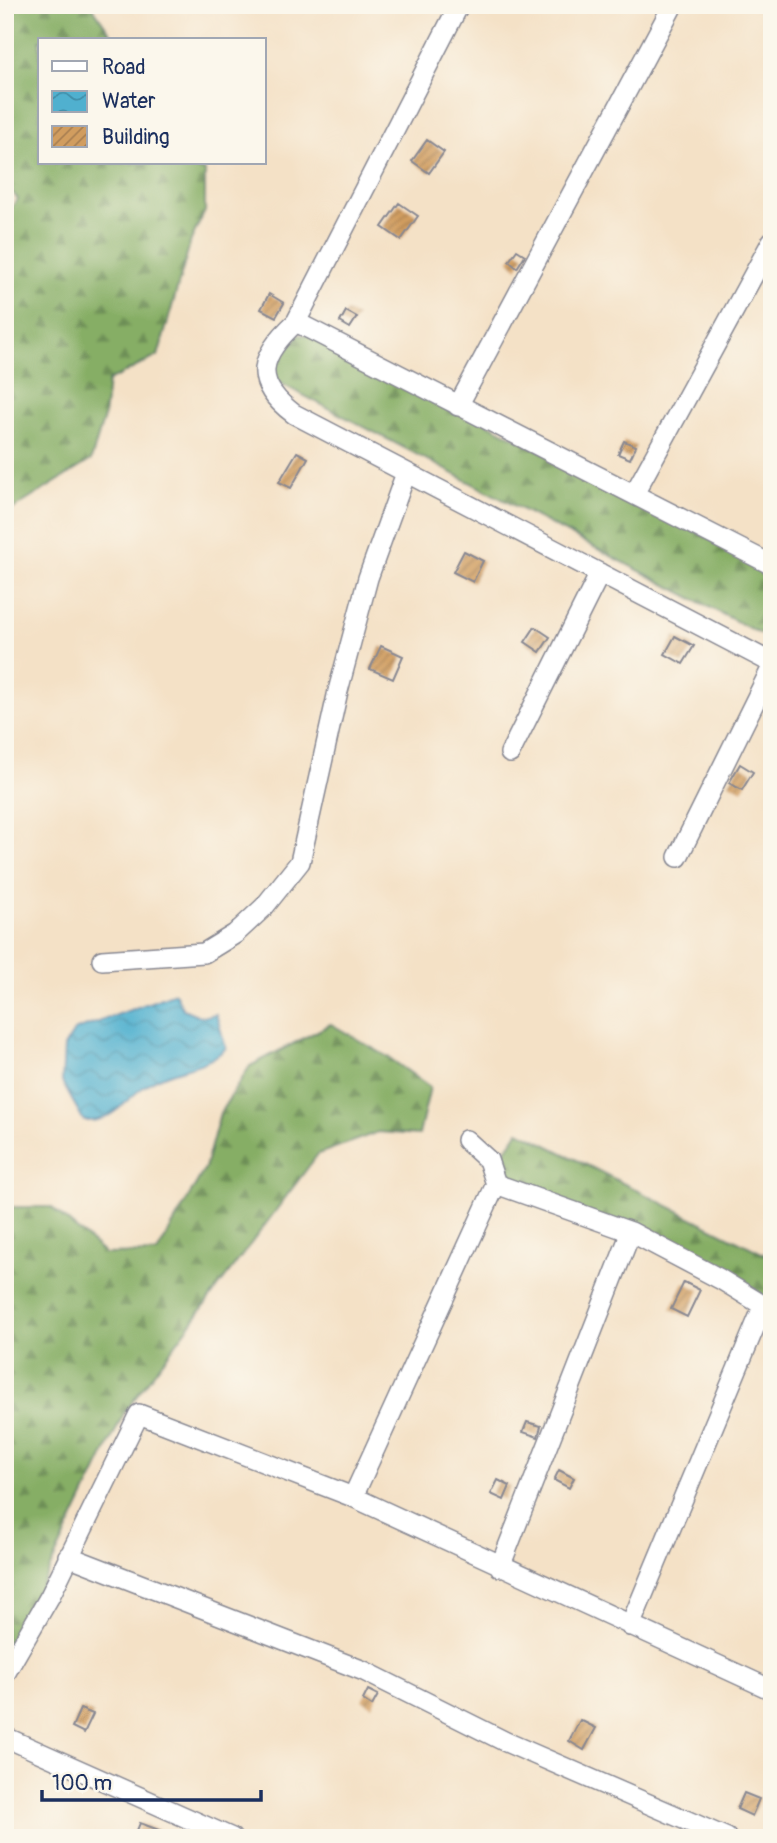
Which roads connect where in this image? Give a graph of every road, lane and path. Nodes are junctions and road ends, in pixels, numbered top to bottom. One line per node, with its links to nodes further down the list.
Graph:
1 (459, 5): 4 (street)
2 (673, 5): 5 (street)
3 (772, 241): 7 (street)
4 (296, 321): 5 (street); 6 (street)
5 (458, 406): 7 (street)
6 (406, 473): 9 (street); 13 (street)
7 (634, 494): 8 (street)
8 (772, 565)
9 (600, 573): 10 (street); 11 (street)
10 (772, 665): 12 (street)
11 (510, 753)
12 (678, 857)
13 (102, 960)
14 (466, 1140): 15 (street)
15 (496, 1184): 16 (street); 18 (street)
16 (631, 1232): 17 (street); 20 (street)
17 (767, 1309): 21 (street)
18 (353, 1497): 19 (street); 20 (street)
19 (68, 1556): 22 (street); 26 (street)
20 (500, 1567): 21 (street)
21 (630, 1626): 23 (street)
22 (5, 1674)
23 (770, 1686)
24 (5, 1737): 25 (street)
25 (232, 1838)
26 (727, 1838)

